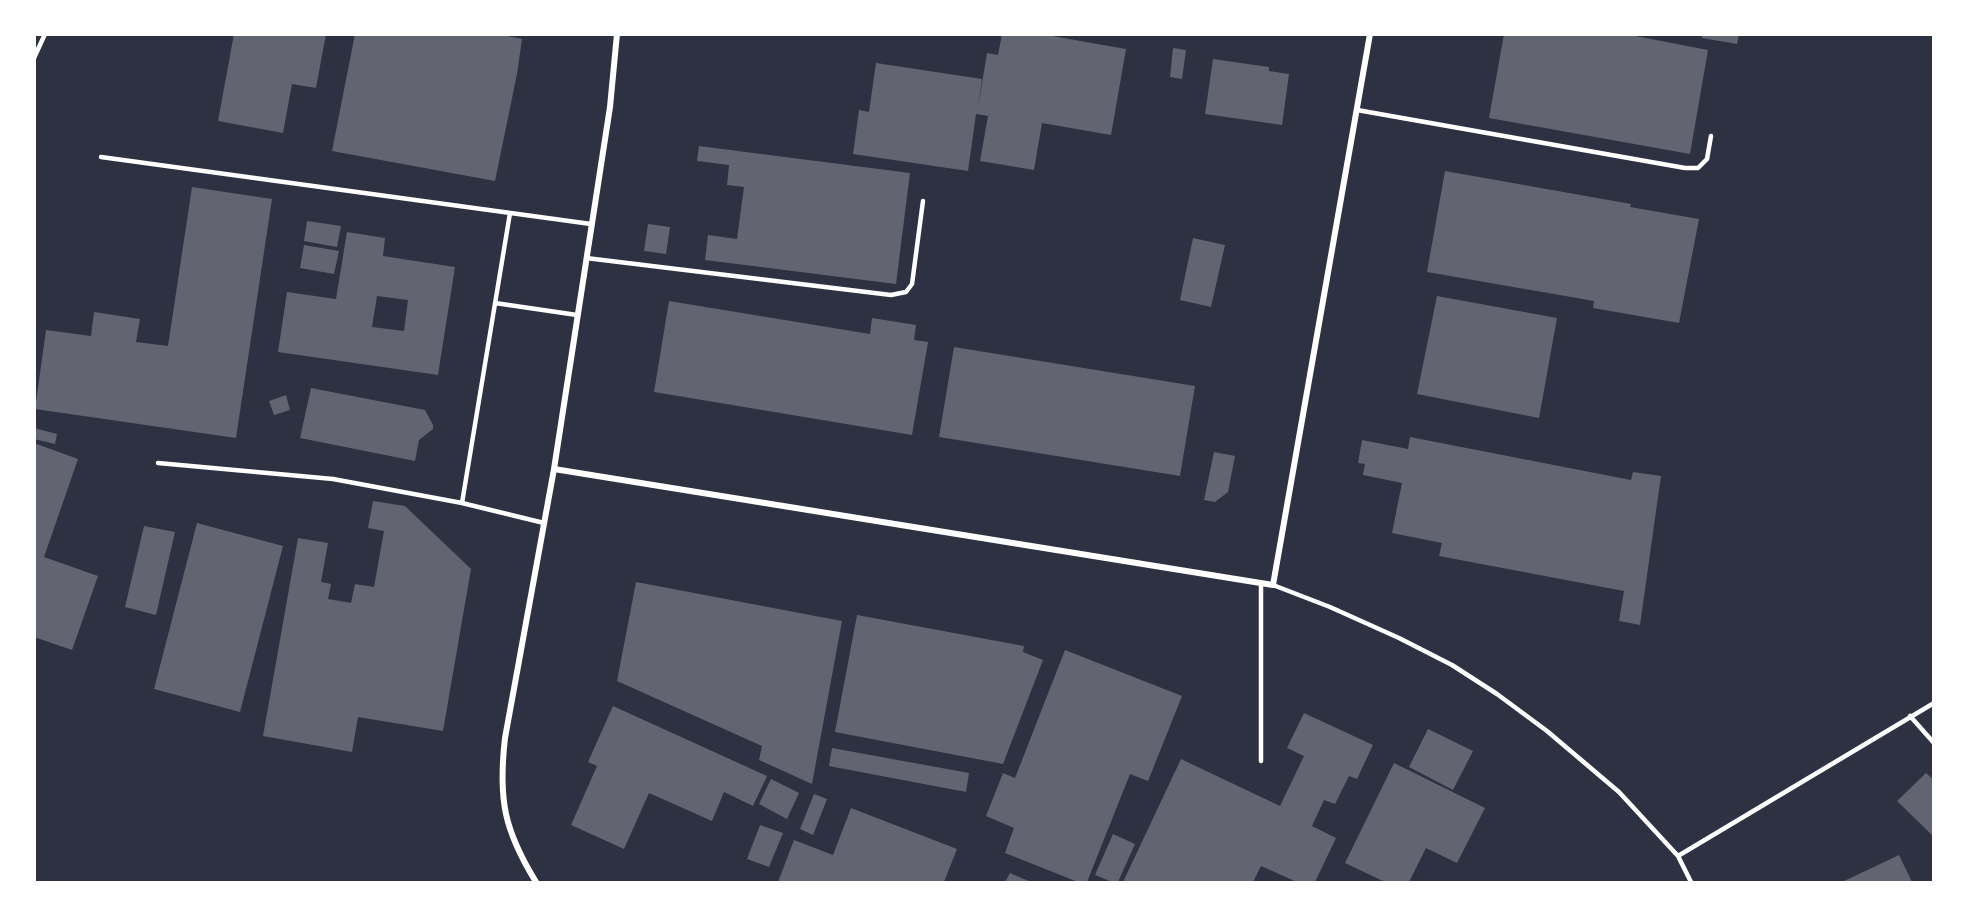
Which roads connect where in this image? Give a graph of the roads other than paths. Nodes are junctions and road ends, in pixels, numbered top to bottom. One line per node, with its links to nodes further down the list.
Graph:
1 (45, 34): 4 (lane)
2 (617, 34): 10 (street)
3 (1370, 34): 5 (street)
4 (34, 58)
5 (1357, 110): 6 (lane); 19 (street)
6 (1711, 136)
7 (101, 157): 9 (lane)
8 (923, 201): 11 (lane)
9 (510, 213): 10 (lane); 12 (lane)
10 (591, 224): 11 (street)
11 (586, 258): 13 (street)
12 (495, 303): 13 (lane); 16 (lane)
13 (577, 315): 15 (street)
14 (158, 463): 16 (lane)
15 (554, 469): 17 (street); 18 (street)
16 (462, 503): 17 (lane)
17 (544, 523): 25 (street)
18 (1261, 584): 19 (street); 23 (lane)
19 (1273, 585): 24 (lane)
20 (1934, 703): 21 (lane)
21 (1910, 716): 22 (lane); 24 (lane)
22 (1934, 743)
23 (1261, 761)
24 (1678, 856): 26 (lane)
25 (536, 882)
26 (1690, 882)

